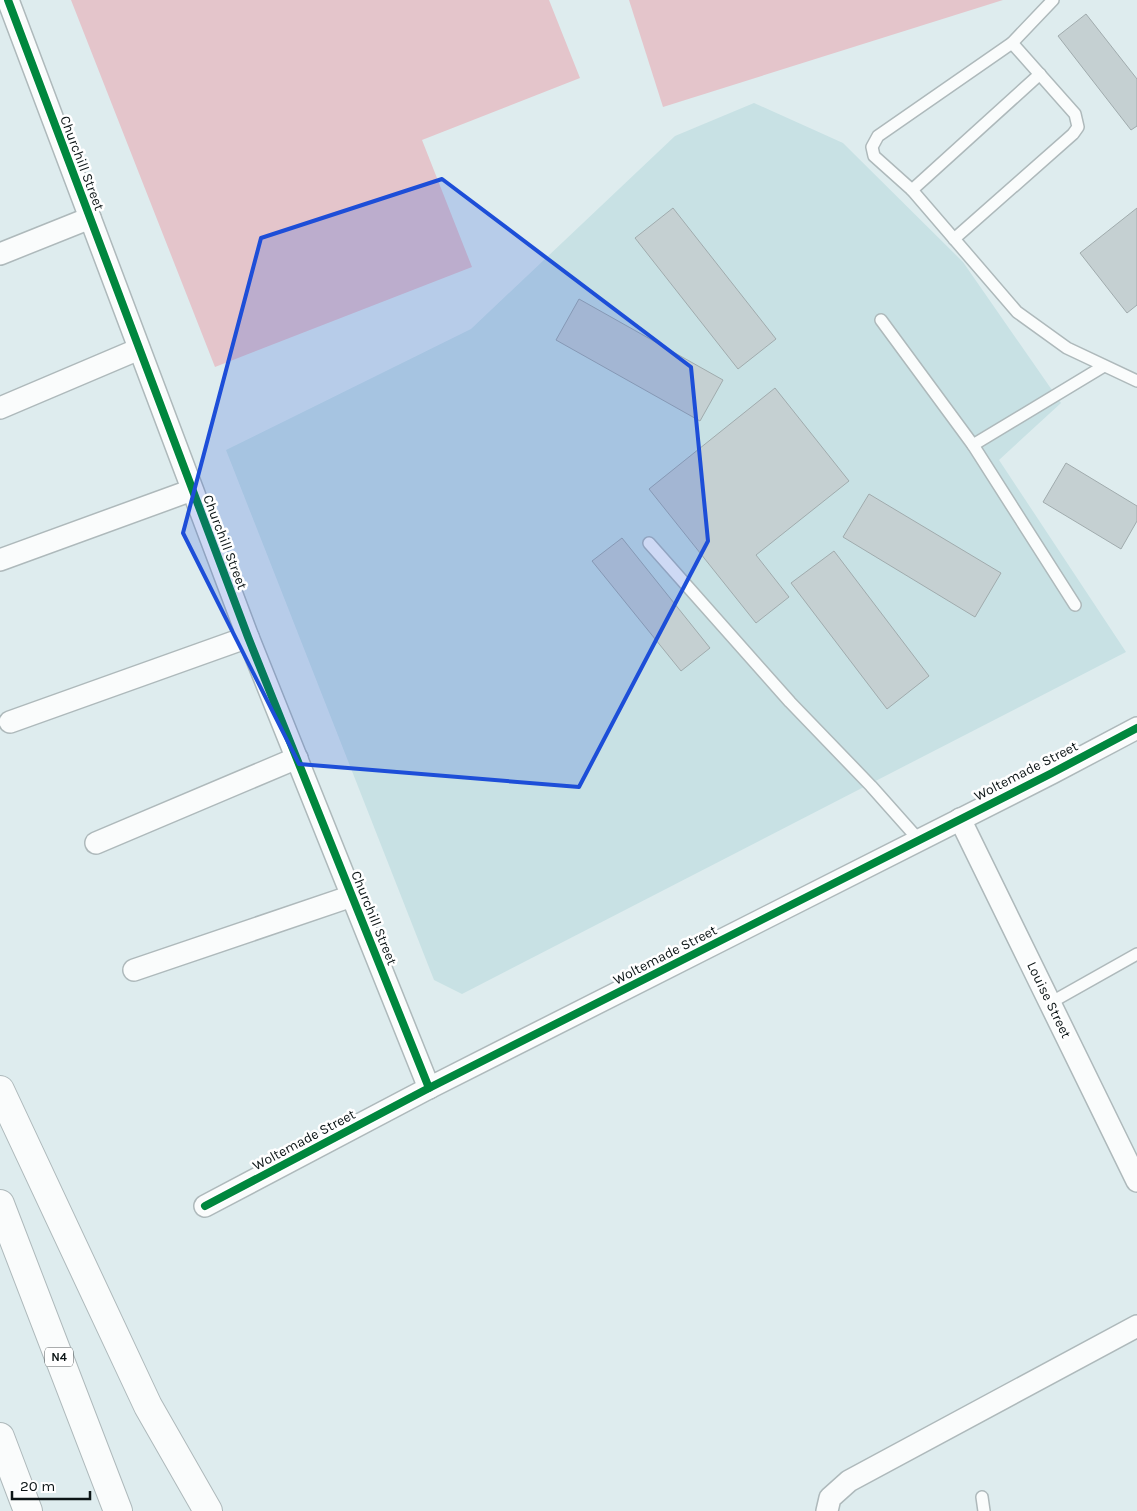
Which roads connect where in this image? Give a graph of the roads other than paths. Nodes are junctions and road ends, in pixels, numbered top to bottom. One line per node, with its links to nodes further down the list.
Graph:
1 (8, 0): 6 (street, Churchill Street)
2 (1053, 0): 3 (lane)
3 (1012, 43): 4 (lane); 5 (lane)
4 (1040, 74): 5 (lane); 7 (lane)
5 (912, 190): 7 (lane)
6 (90, 218): 8 (street); 10 (street, Churchill Street)
7 (954, 239): 11 (lane)
8 (0, 254)
9 (881, 320): 14 (lane)
10 (139, 349): 13 (street); 15 (street, Churchill Street)
11 (1104, 366): 12 (lane); 14 (lane)
12 (1137, 381)
13 (0, 408)
14 (973, 445): 18 (lane)
15 (192, 490): 17 (street); 19 (street, Churchill Street)
16 (649, 543): 24 (lane)
17 (0, 560)
18 (1074, 605)
19 (248, 638): 20 (street); 22 (street, Churchill Street)
20 (10, 722)
21 (1137, 728): 23 (street, Woltemade Street)
22 (297, 758): 25 (street); 26 (street, Churchill Street)
23 (960, 819): 24 (street, Woltemade Street); 29 (street, Louise Street)
24 (919, 840): 30 (street, Woltemade Street)
25 (96, 843)
26 (352, 896): 28 (street); 30 (street, Churchill Street)
27 (1137, 954): 29 (lane)
28 (134, 970)
29 (1050, 1003): 32 (street, Louise Street)
30 (429, 1088): 34 (street, Woltemade Street)
31 (0, 1090): 40 (highway)
32 (1137, 1181)
33 (0, 1204): 39 (highway, N4)
34 (205, 1206)
35 (1137, 1326): 41 (street)
36 (0, 1437): 38 (highway)
37 (982, 1497): 42 (lane)
38 (28, 1511)
39 (118, 1511)
40 (208, 1511)
41 (827, 1511)
42 (984, 1511)

